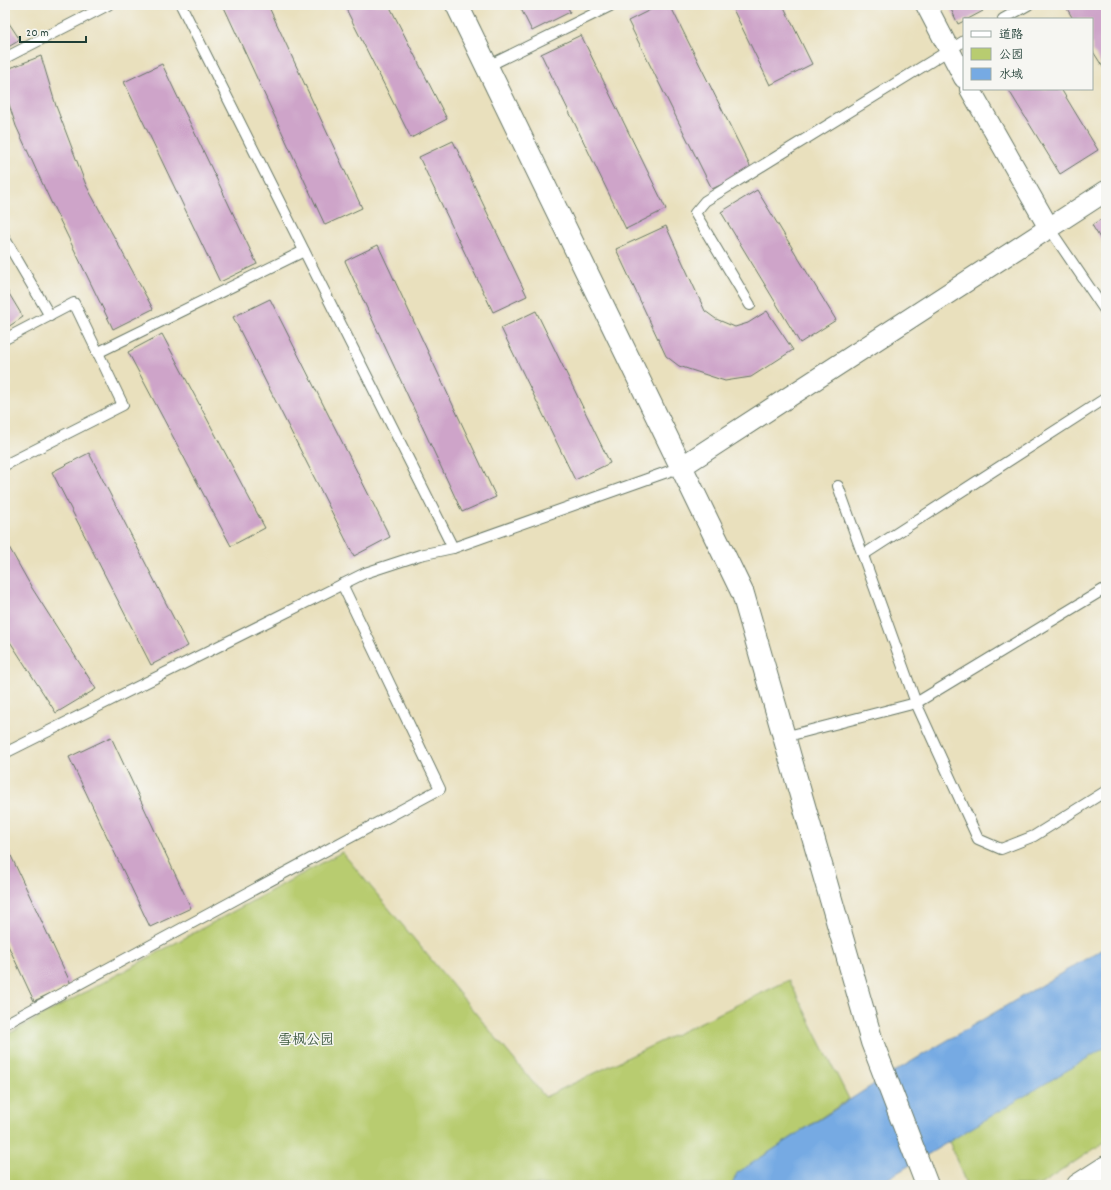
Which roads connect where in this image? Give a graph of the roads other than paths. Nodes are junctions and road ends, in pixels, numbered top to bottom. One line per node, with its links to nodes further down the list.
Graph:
1 (108, 5): 9 (lane)
2 (181, 5): 16 (lane)
3 (457, 5): 10 (street)
4 (612, 5): 10 (lane)
5 (926, 5): 8 (street)
6 (1028, 5): 7 (lane)
7 (1005, 18)
8 (956, 46): 11 (street); 17 (lane)
9 (5, 58)
10 (486, 67): 24 (street)
11 (963, 74)
12 (971, 90): 14 (street)
13 (1106, 191): 14 (street)
14 (1049, 228): 18 (lane); 24 (street)
15 (5, 239): 19 (lane)
16 (304, 251): 21 (lane); 26 (lane)
17 (750, 305)
18 (1106, 312)
19 (50, 316): 20 (lane); 21 (lane)
20 (5, 339)
21 (97, 353): 23 (lane)
22 (1106, 398): 27 (lane)
23 (5, 465)
24 (681, 467): 26 (lane); 31 (street)
25 (838, 486): 27 (lane)
26 (453, 548): 28 (lane)
27 (863, 555): 30 (lane)
28 (342, 584): 32 (lane); 34 (lane)
29 (1106, 588): 30 (lane)
30 (916, 703): 31 (lane); 33 (lane)
31 (784, 737): 36 (street)
32 (5, 753)
33 (1106, 791)
34 (5, 1024)
35 (1106, 1167): 37 (street)
36 (925, 1182)
37 (1078, 1185)

